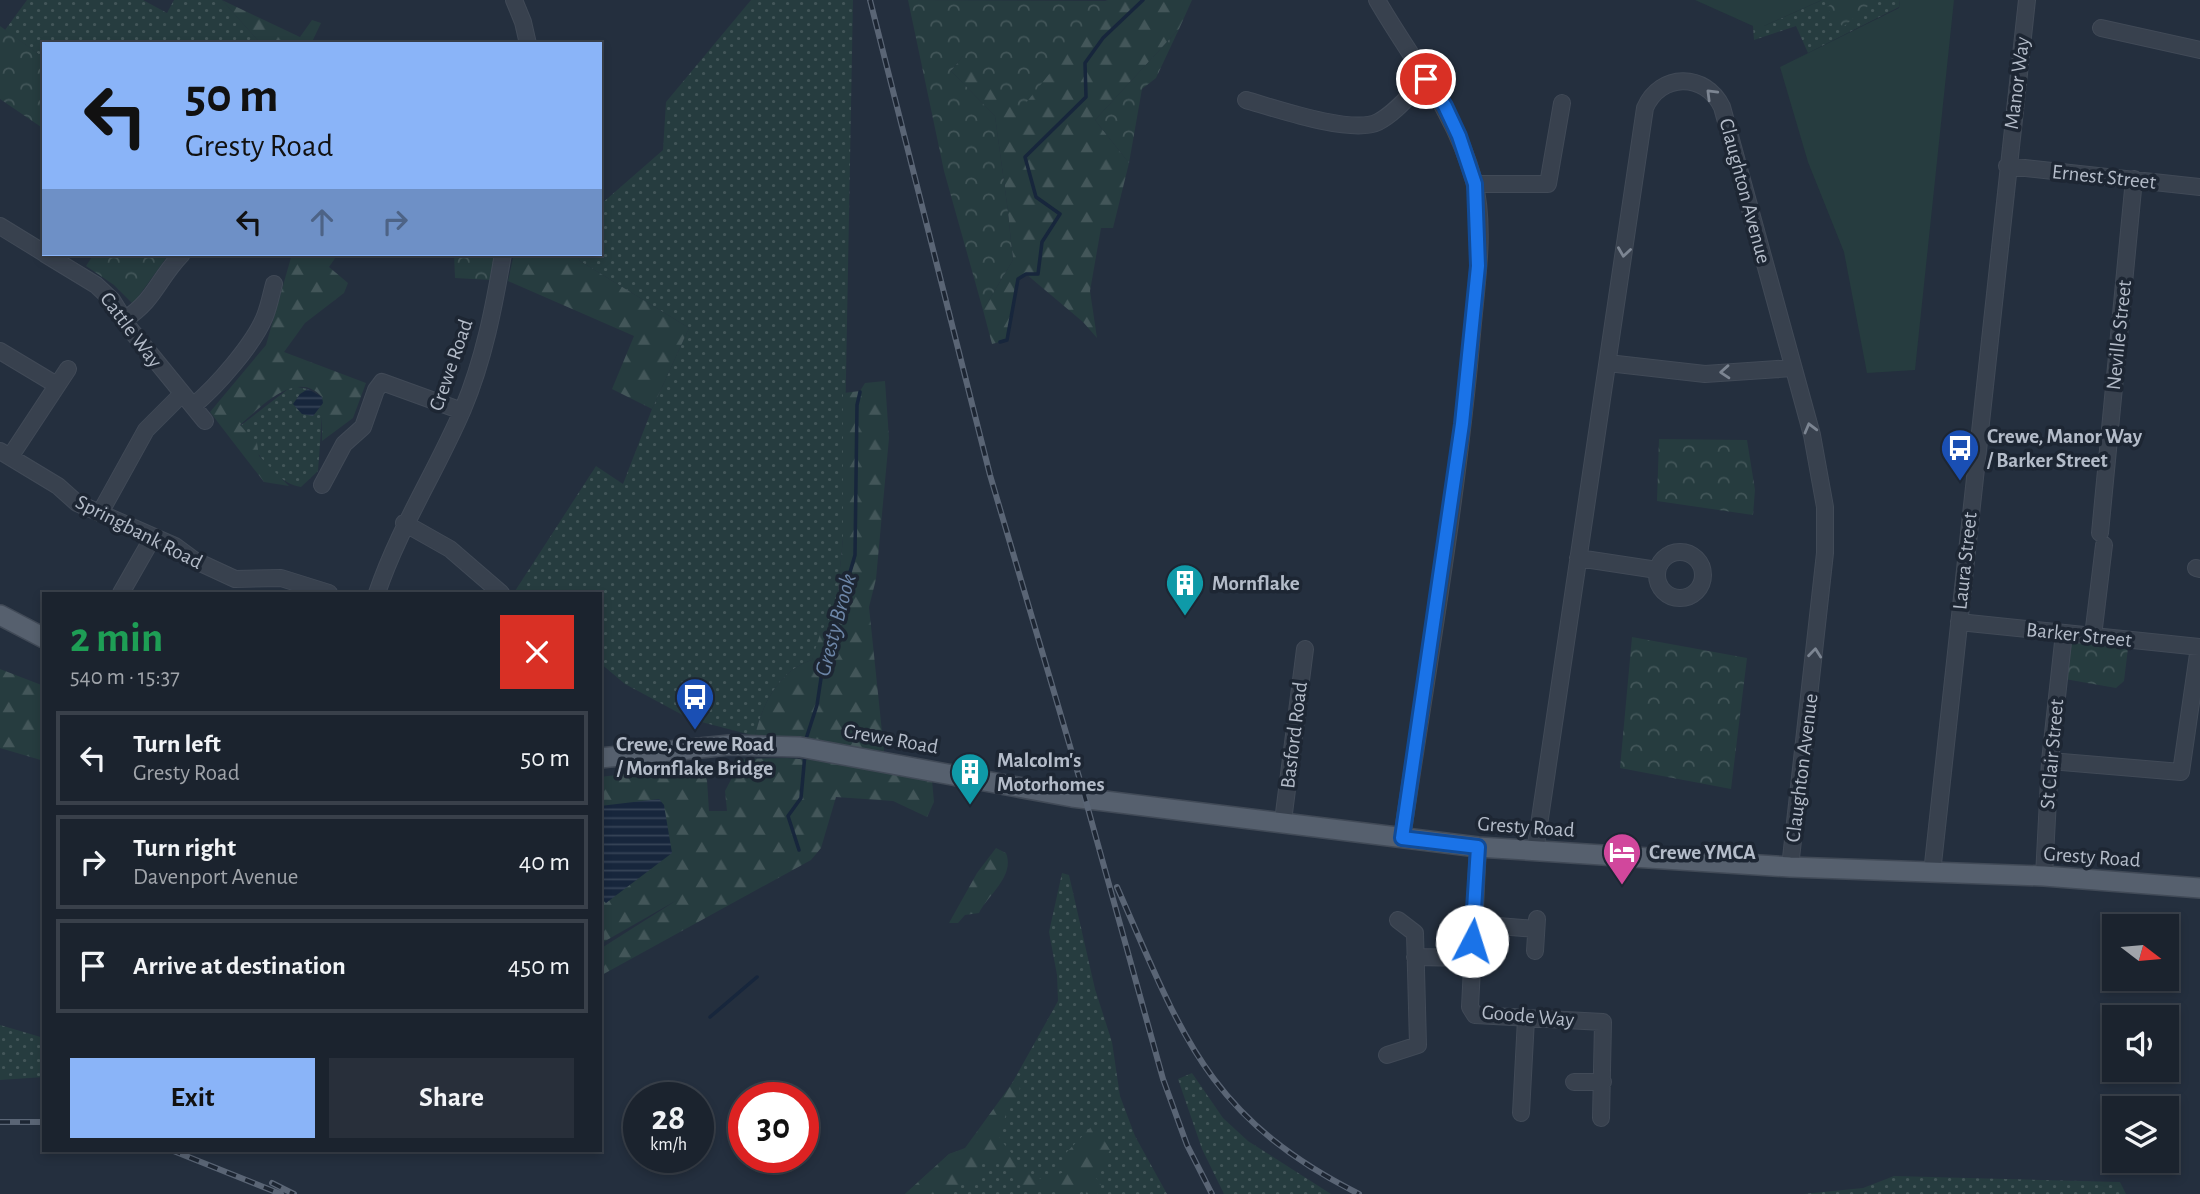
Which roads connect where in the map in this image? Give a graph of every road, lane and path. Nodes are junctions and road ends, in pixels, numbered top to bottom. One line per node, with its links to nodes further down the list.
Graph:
1 (514, 0): 5 (street)
2 (1377, 0): 7 (street)
3 (2027, 0): 10 (street, Manor Way)
4 (2101, 28): 6 (street)
5 (527, 42)
6 (2200, 50)
7 (1426, 79): 8 (street); 12 (street)
8 (1246, 100)
9 (1562, 103): 12 (street)
10 (2007, 166): 11 (street, Ernest Street); 42 (street, Laura Street)
11 (2134, 179): 13 (street, Ernest Street); 44 (street, Neville Street)
12 (1475, 184): 52 (street)
13 (2200, 187)
14 (0, 226): 15 (street, Cattle Way)
15 (42, 251)
16 (50, 256): 20 (street, Cattle Way)
17 (180, 256): 20 (street)
18 (503, 256): 27 (street, Crewe Road)
19 (266, 292): 26 (street)
20 (124, 320): 26 (street, Cattle Way)
21 (0, 351): 25 (street)
22 (1608, 363): 23 (street, one-way to 22); 23 (street, Claughton Avenue, one-way to 22); 34 (street, Claughton Avenue)
23 (1793, 368): 55 (street, Claughton Avenue, one-way to 23)
24 (68, 369): 25 (street)
25 (55, 384): 29 (street)
26 (187, 400): 28 (street, Cattle Way); 31 (street)
27 (462, 411): 30 (street); 32 (street, Crewe Road)
28 (205, 421)
29 (5, 454): 31 (street, Springbank Road)
30 (332, 478)
31 (100, 513): 33 (street, Springbank Road)
32 (404, 523): 39 (street, Crewe Road); 40 (street)
33 (153, 537): 36 (street, Springbank Road); 37 (street)
34 (1578, 558): 35 (street); 54 (street, Claughton Avenue)
35 (1657, 570)
36 (234, 586): 38 (street, Springbank Road)
37 (122, 592)
38 (326, 592)
39 (377, 592)
40 (500, 592)
41 (0, 615): 45 (main road)
42 (1959, 622): 43 (street, Barker Street); 56 (street, Laura Street)
43 (2064, 633): 44 (street, Barker Street); 49 (street, St Clair Street)
44 (2093, 636): 46 (street, Barker Street)
45 (42, 637)
46 (2200, 647): 49 (street)
47 (1305, 649): 51 (street, Basford Road)
48 (602, 758): 50 (main road, Crewe Road)
49 (2050, 761): 57 (street, St Clair Street)
50 (1102, 801): 51 (main road, Gresty Road)
51 (1283, 821): 52 (main road, Gresty Road)
52 (1402, 838): 53 (main road, Gresty Road)
53 (1478, 847): 54 (main road, Gresty Road); 60 (street, Goode Way)
54 (1535, 852): 55 (main road, Gresty Road)
55 (1790, 867): 56 (main road, Gresty Road)
56 (1932, 873): 57 (main road, Gresty Road)
57 (2044, 876): 58 (main road, Gresty Road)
58 (2200, 888)
59 (1398, 920): 62 (street)
60 (1474, 924): 61 (street); 63 (street, Goode Way)
61 (1535, 951)
62 (1415, 957): 63 (street); 65 (street)
63 (1470, 958): 64 (street, Goode Way)
64 (1525, 1019): 67 (street, Goode Way); 68 (street)
65 (1387, 1055)
66 (1574, 1082): 67 (street)
67 (1603, 1082): 69 (street, Goode Way)
68 (1521, 1113)
69 (1601, 1118)

